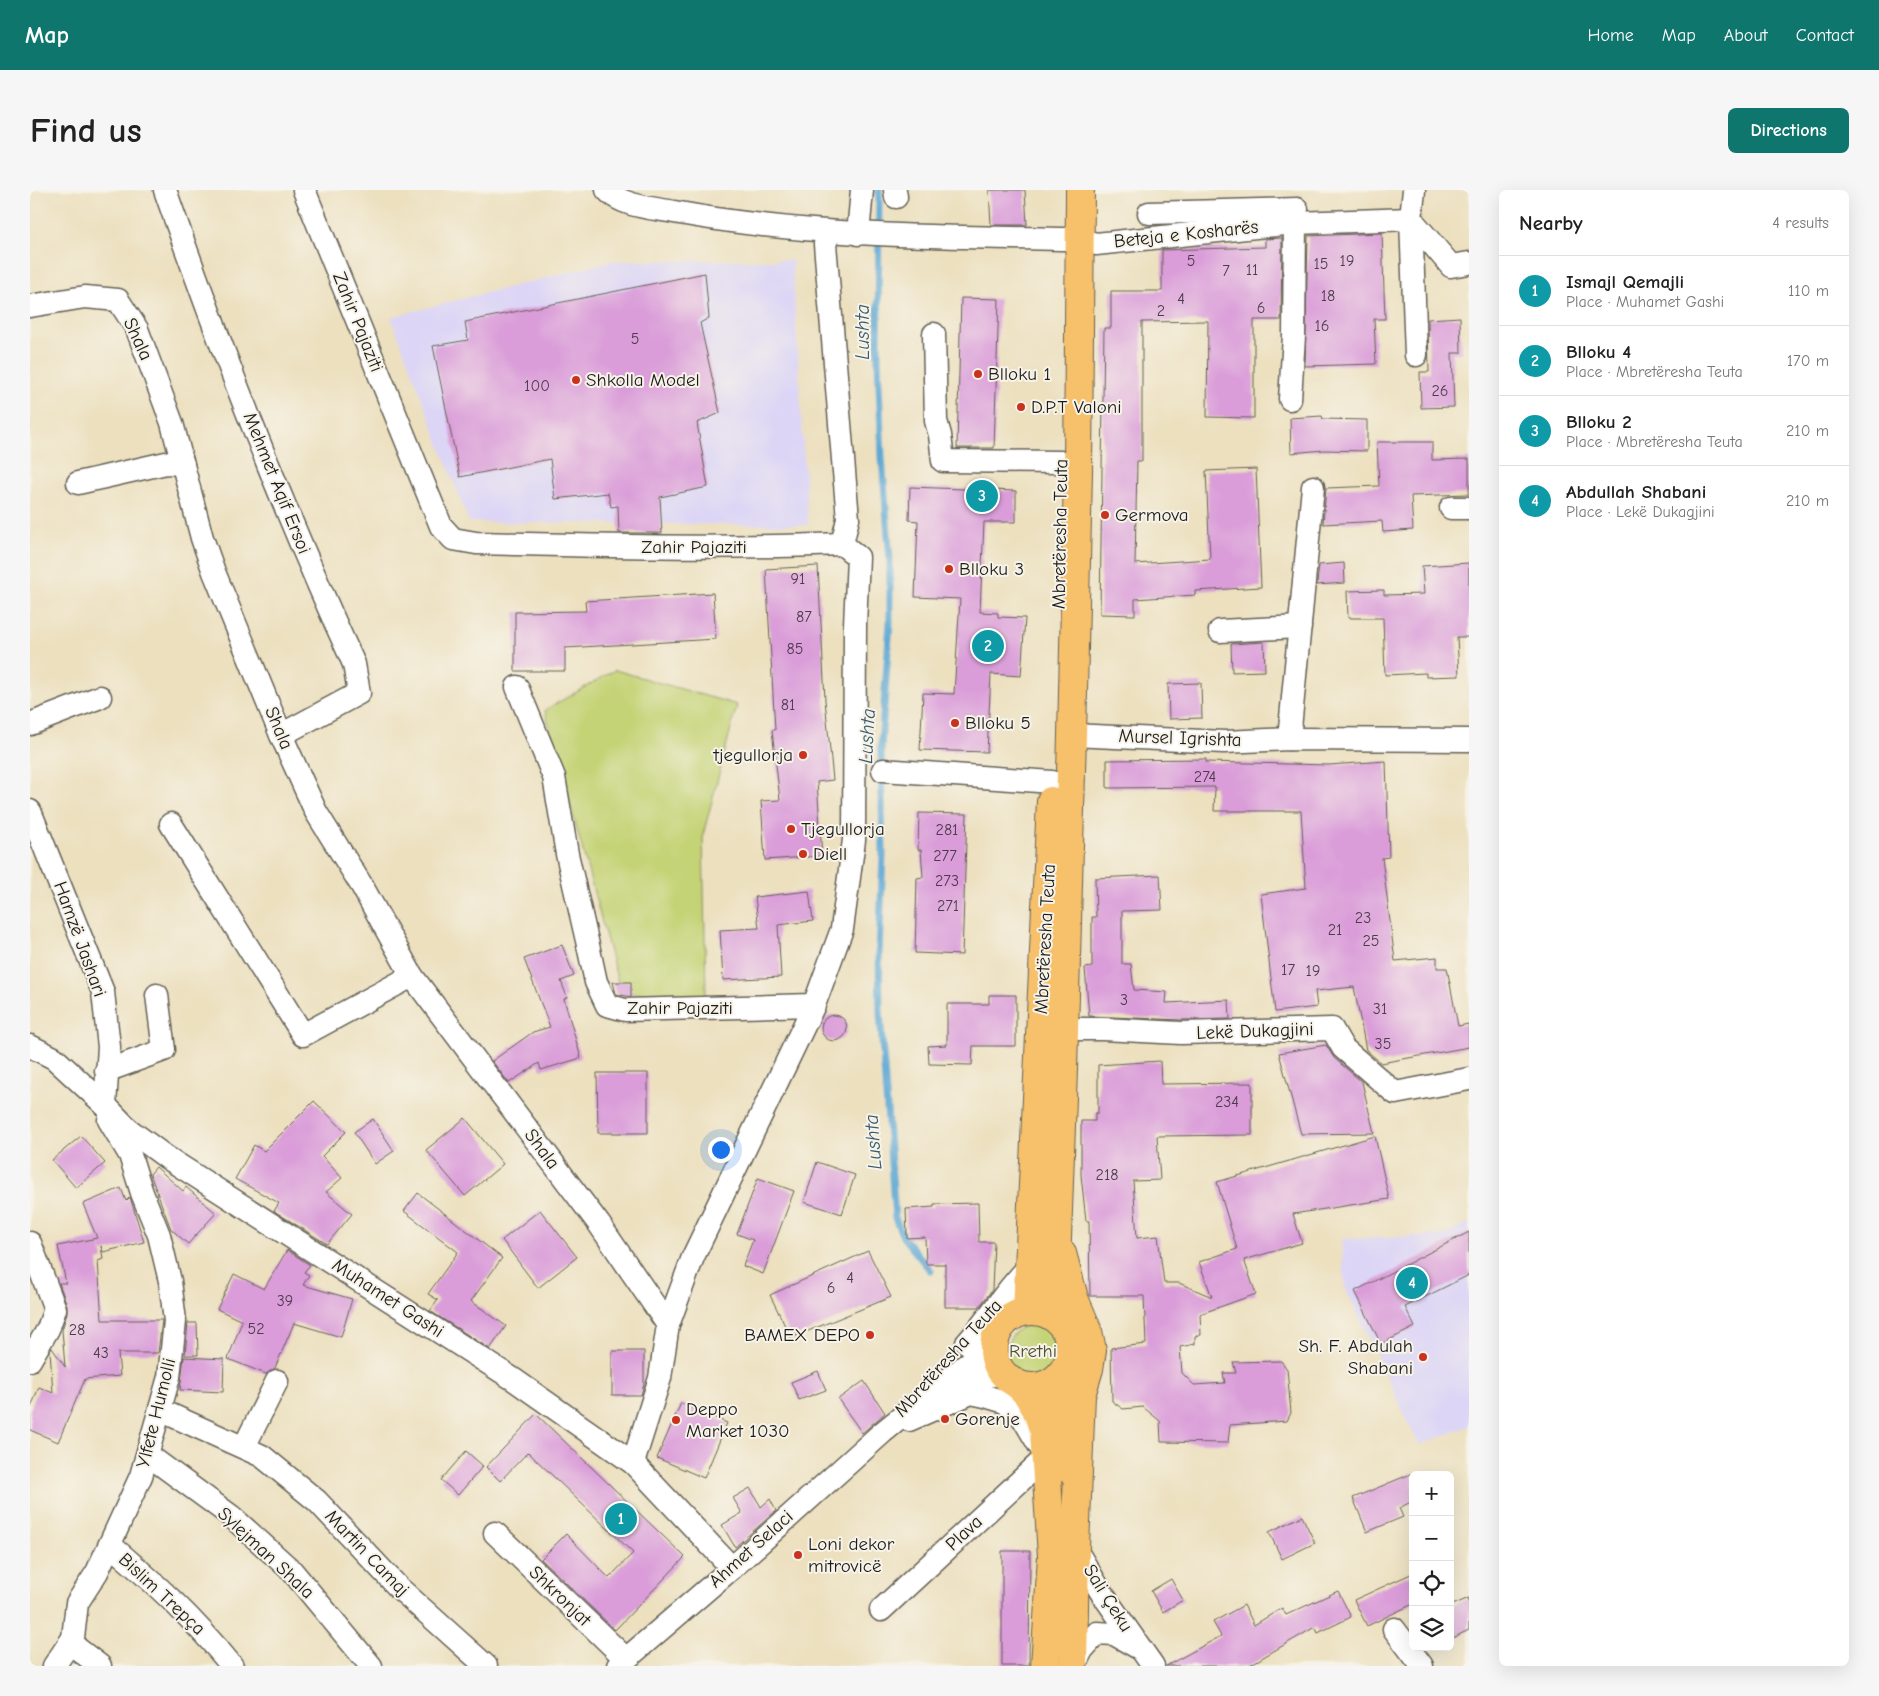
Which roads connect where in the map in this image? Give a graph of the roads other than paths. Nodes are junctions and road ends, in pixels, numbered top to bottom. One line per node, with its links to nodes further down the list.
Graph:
1 (165, 190): 29 (street, Mehmet Aqif Ersoi)
2 (304, 190): 22 (street, Zahir Pajaziti)
3 (862, 190): 11 (street)
4 (1067, 190): 12 (main road, Mbretëresha Teuta)
5 (1080, 190): 12 (main road, Mbretëresha Teuta)
6 (608, 191): 10 (street, Beteja e Kosharës)
7 (1413, 205): 8 (street); 9 (street, Beteja e Kosharës); 13 (street); 16 (street)
8 (1149, 213)
9 (1295, 223): 12 (street, Beteja e Kosharës); 17 (street)
10 (830, 232): 11 (street, Beteja e Kosharës); 22 (street)
11 (864, 234): 12 (street, Beteja e Kosharës)
12 (1073, 239): 18 (main road, Mbretëresha Teuta); 28 (main road, Mbretëresha Teuta)
13 (1469, 263)
14 (30, 306): 19 (street, Shala)
15 (934, 334): 18 (street)
16 (1416, 355)
17 (1290, 399)
18 (1061, 462): 33 (main road, Mbretëresha Teuta)
19 (183, 464): 20 (street); 29 (street, Shala)
20 (78, 483)
21 (1313, 487): 23 (street)
22 (842, 544): 38 (street)
23 (1300, 627): 24 (street); 30 (street)
24 (1220, 631)
25 (517, 687): 38 (street, Zahir Pajaziti)
26 (100, 697): 27 (street)
27 (30, 724)
28 (1072, 735): 30 (street, Mursel Igrishta); 39 (main road, Mbretëresha Teuta)
29 (281, 736): 36 (street, Shala)
30 (1289, 739): 31 (street, Mursel Igrishta)
31 (1469, 740)
32 (883, 770): 33 (street)
33 (1052, 782): 39 (main road, Mbretëresha Teuta)
34 (30, 811): 41 (street, Hamzë Jashari)
35 (171, 824): 36 (street)
36 (412, 976): 48 (street, Shala)
37 (157, 995): 41 (street)
38 (814, 1006): 48 (street)
39 (1052, 1029): 42 (street, Lekë Dukagjini); 44 (main road, Mbretëresha Teuta); 46 (main road, Mbretëresha Teuta)
40 (31, 1045): 43 (street, Muhamet Gashi)
41 (106, 1071): 43 (street, Hamzë Jashari)
42 (1469, 1079)
43 (100, 1101): 54 (street, Ylfete Humolli); 59 (street, Muhamet Gashi)
44 (1057, 1238): 47 (main road, Mbretëresha Teuta); 62 (main road)
45 (30, 1243): 50 (street)
46 (1028, 1267): 47 (main road); 55 (street, Mbretëresha Teuta)
47 (1039, 1313): 49 (main road); 51 (main road)
48 (668, 1325): 59 (street)
49 (1001, 1328): 52 (main road); 55 (street, Ahmet Selaci)
50 (30, 1360)
51 (1065, 1368): 52 (main road); 62 (main road)
52 (1010, 1378): 55 (street, Ahmet Selaci); 58 (main road, Mbretëresha Teuta)
53 (277, 1381): 56 (street)
54 (160, 1410): 56 (street, Martin Camaj); 57 (street, Ylfete Humolli)
55 (883, 1432): 58 (street, Mbretëresha Teuta); 63 (street, Ahmet Selaci)
56 (244, 1447): 73 (street, Martin Camaj)
57 (148, 1455): 61 (street, Ylfete Humolli); 72 (street, Sylejman Shala)
58 (1046, 1457): 64 (street, Plava); 74 (main road, Mbretëresha Teuta)
59 (633, 1463): 63 (street, Muhamet Gashi)
60 (494, 1533): 68 (street, Shkronjat)
61 (110, 1545): 66 (street, Ylfete Humolli); 71 (street, Bislim Trepça)
62 (1075, 1548): 67 (street, Sali Çeku); 75 (main road)
63 (732, 1568): 68 (street, Ahmet Selaci)
64 (881, 1610)
65 (1394, 1629): 76 (street)
66 (70, 1643): 69 (street, Ylfete Humolli); 70 (street)
67 (1146, 1658): 75 (street, Sali Çeku)
68 (622, 1662)
69 (56, 1666)
70 (100, 1666)
71 (232, 1666)
72 (372, 1666)
73 (486, 1666)
74 (1046, 1666)
75 (1073, 1666)
76 (1422, 1666)

